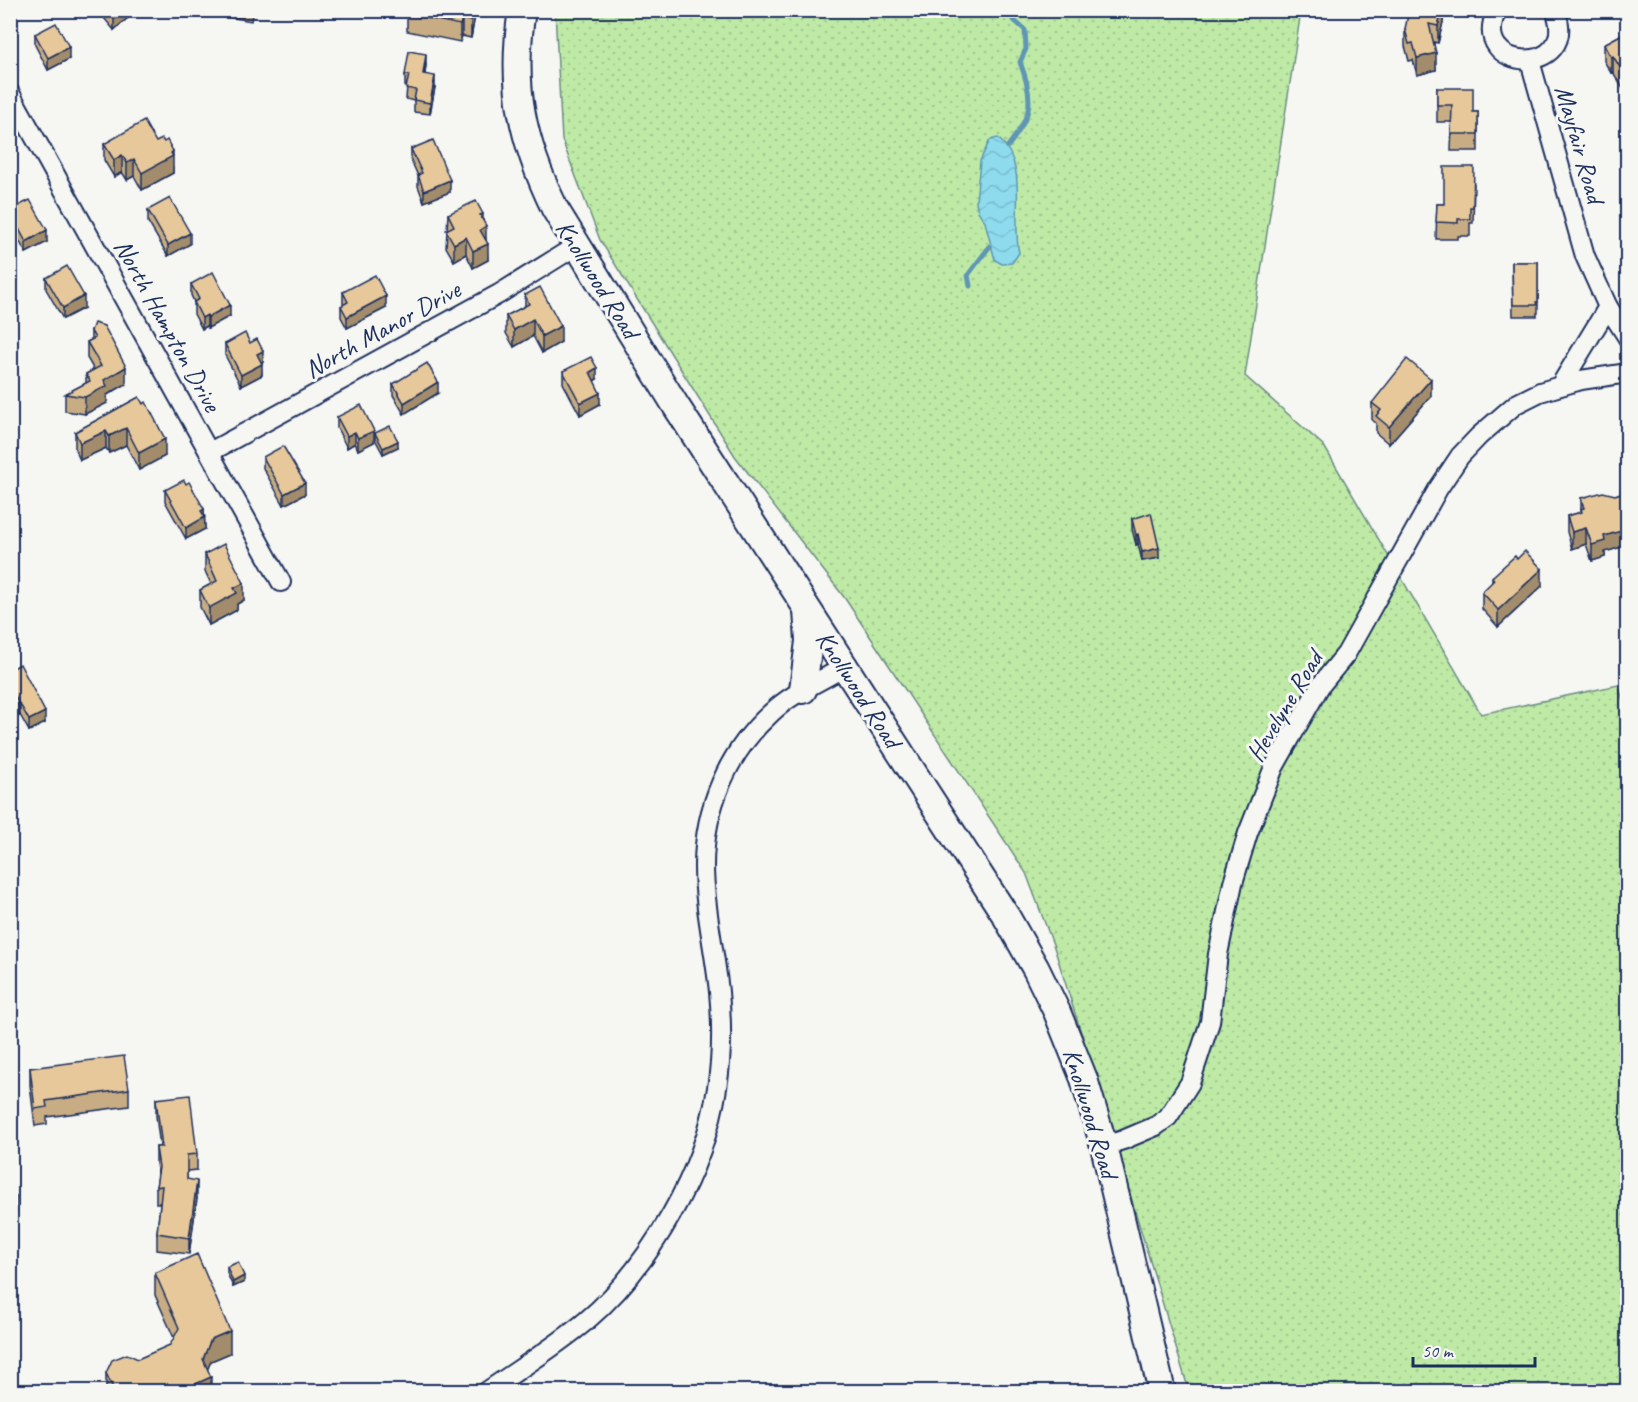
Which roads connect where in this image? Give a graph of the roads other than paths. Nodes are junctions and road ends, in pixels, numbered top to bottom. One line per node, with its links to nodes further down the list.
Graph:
1 (522, 10): 6 (main road, Knollwood Road)
2 (1497, 10): 4 (street, Mayfair Road)
3 (1555, 10): 4 (street, Mayfair Road)
4 (1530, 61): 7 (street, Mayfair Road)
5 (11, 96): 11 (street, North Hampton Drive)
6 (576, 246): 11 (street, North Manor Drive); 13 (main road, Knollwood Road)
7 (1608, 307): 8 (street, Mayfair Road); 10 (street)
8 (1628, 338)
9 (1628, 373): 10 (street, Hevelyne Road)
10 (1560, 386): 16 (street, Hevelyne Road)
11 (210, 452): 12 (street, North Hampton Drive)
12 (281, 582)
13 (807, 610): 14 (main road, Knollwood Road); 15 (main road)
14 (844, 667): 15 (street); 16 (main road, Knollwood Road)
15 (803, 690): 17 (street)
16 (1104, 1146): 18 (main road, Knollwood Road)
17 (486, 1392)
18 (1162, 1392)

